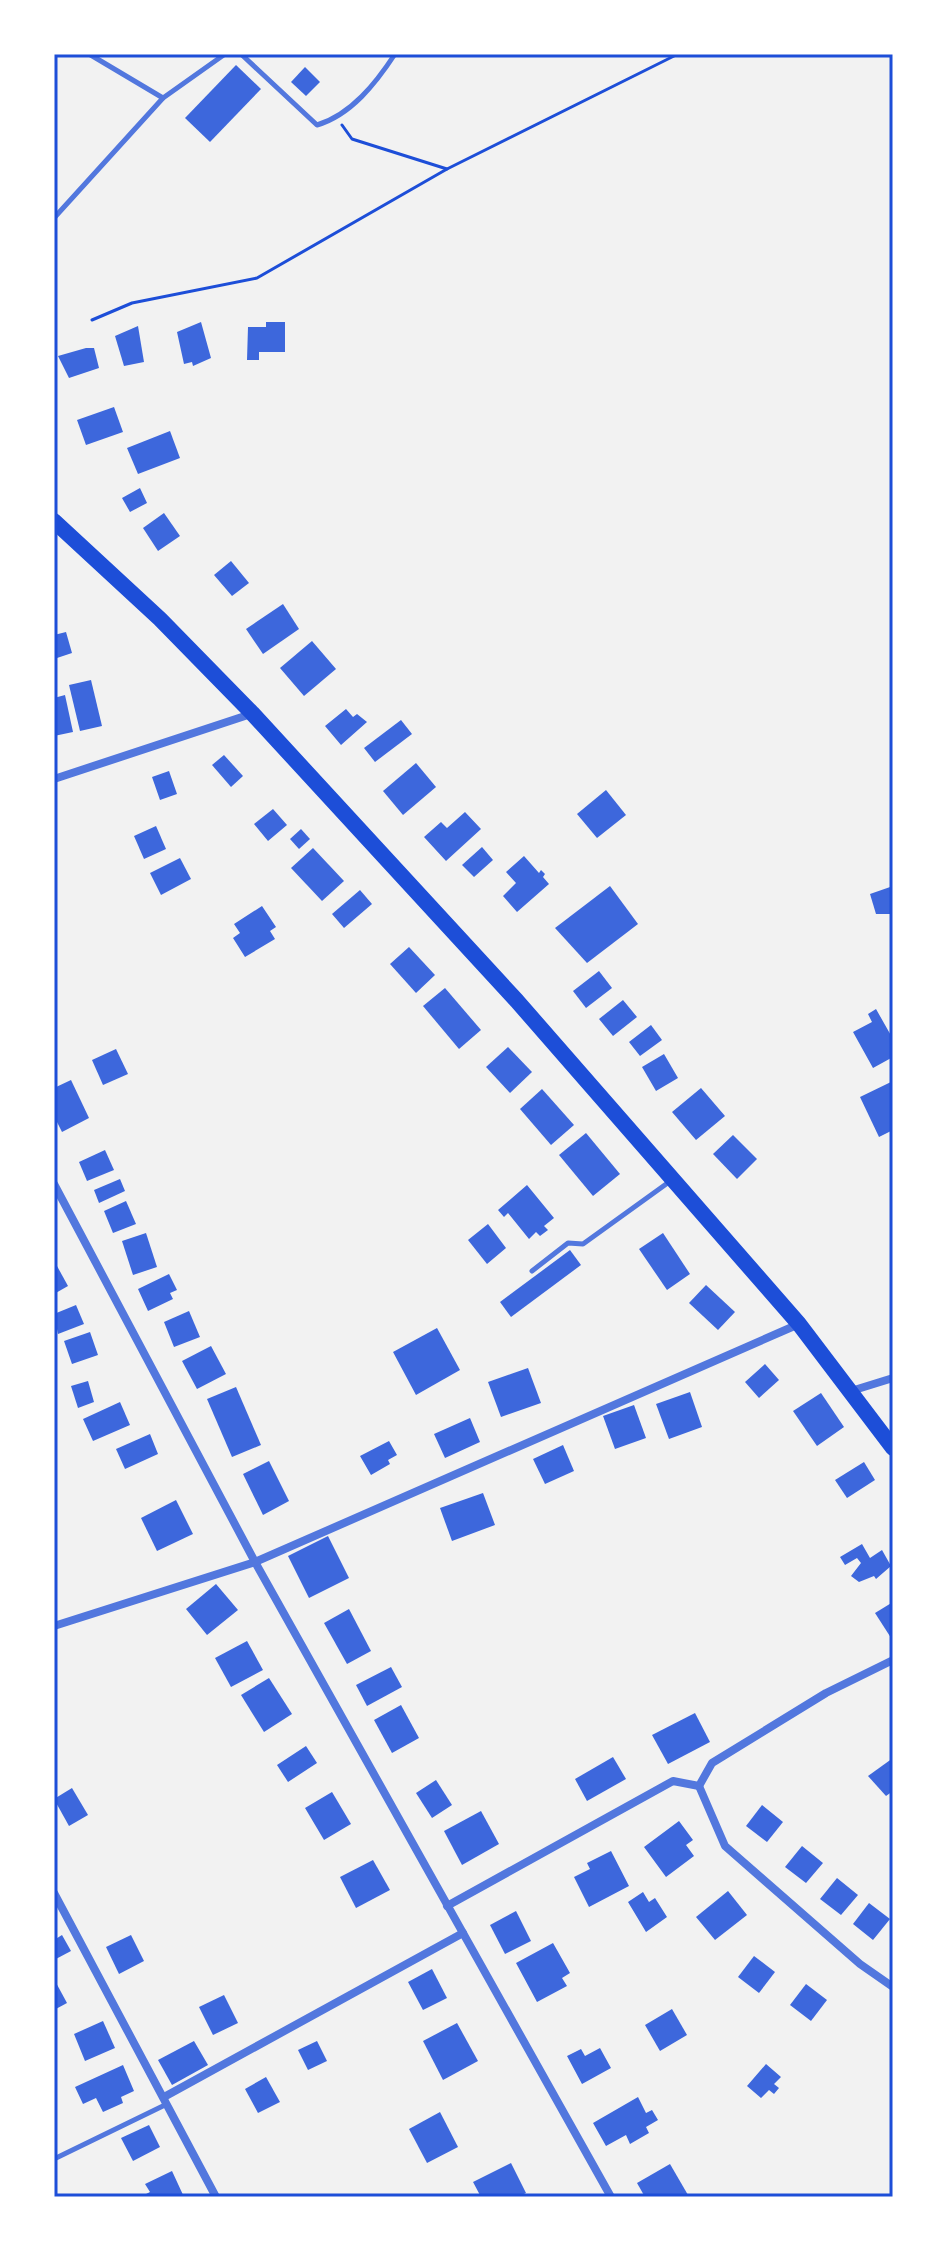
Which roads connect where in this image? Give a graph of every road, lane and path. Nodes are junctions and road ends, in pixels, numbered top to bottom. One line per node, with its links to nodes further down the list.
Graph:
1 (89, 54): 6 (lane)
2 (225, 54): 6 (lane)
3 (241, 54): 7 (lane)
4 (395, 54): 7 (lane)
5 (678, 54): 8 (path)
6 (163, 98): 9 (lane)
7 (338, 119): 8 (path)
8 (447, 169): 10 (path)
9 (54, 218)
10 (92, 320)
11 (54, 521): 12 (main road)
12 (252, 713): 13 (street); 14 (main road)
13 (54, 779)
14 (673, 1179): 16 (lane); 17 (main road)
15 (54, 1184): 21 (street)
16 (532, 1271)
17 (799, 1324): 19 (main road); 21 (street)
18 (893, 1378): 19 (street)
19 (850, 1391): 20 (main road)
20 (893, 1448)
21 (255, 1562): 22 (street); 26 (street)
22 (54, 1626)
23 (893, 1660): 24 (street)
24 (699, 1786): 26 (street); 28 (street)
25 (54, 1893): 29 (street)
26 (447, 1906): 27 (street)
27 (463, 1933): 29 (street); 32 (street)
28 (893, 1987)
29 (166, 2100): 30 (lane); 31 (street)
30 (54, 2159)
31 (216, 2197)
32 (611, 2197)

